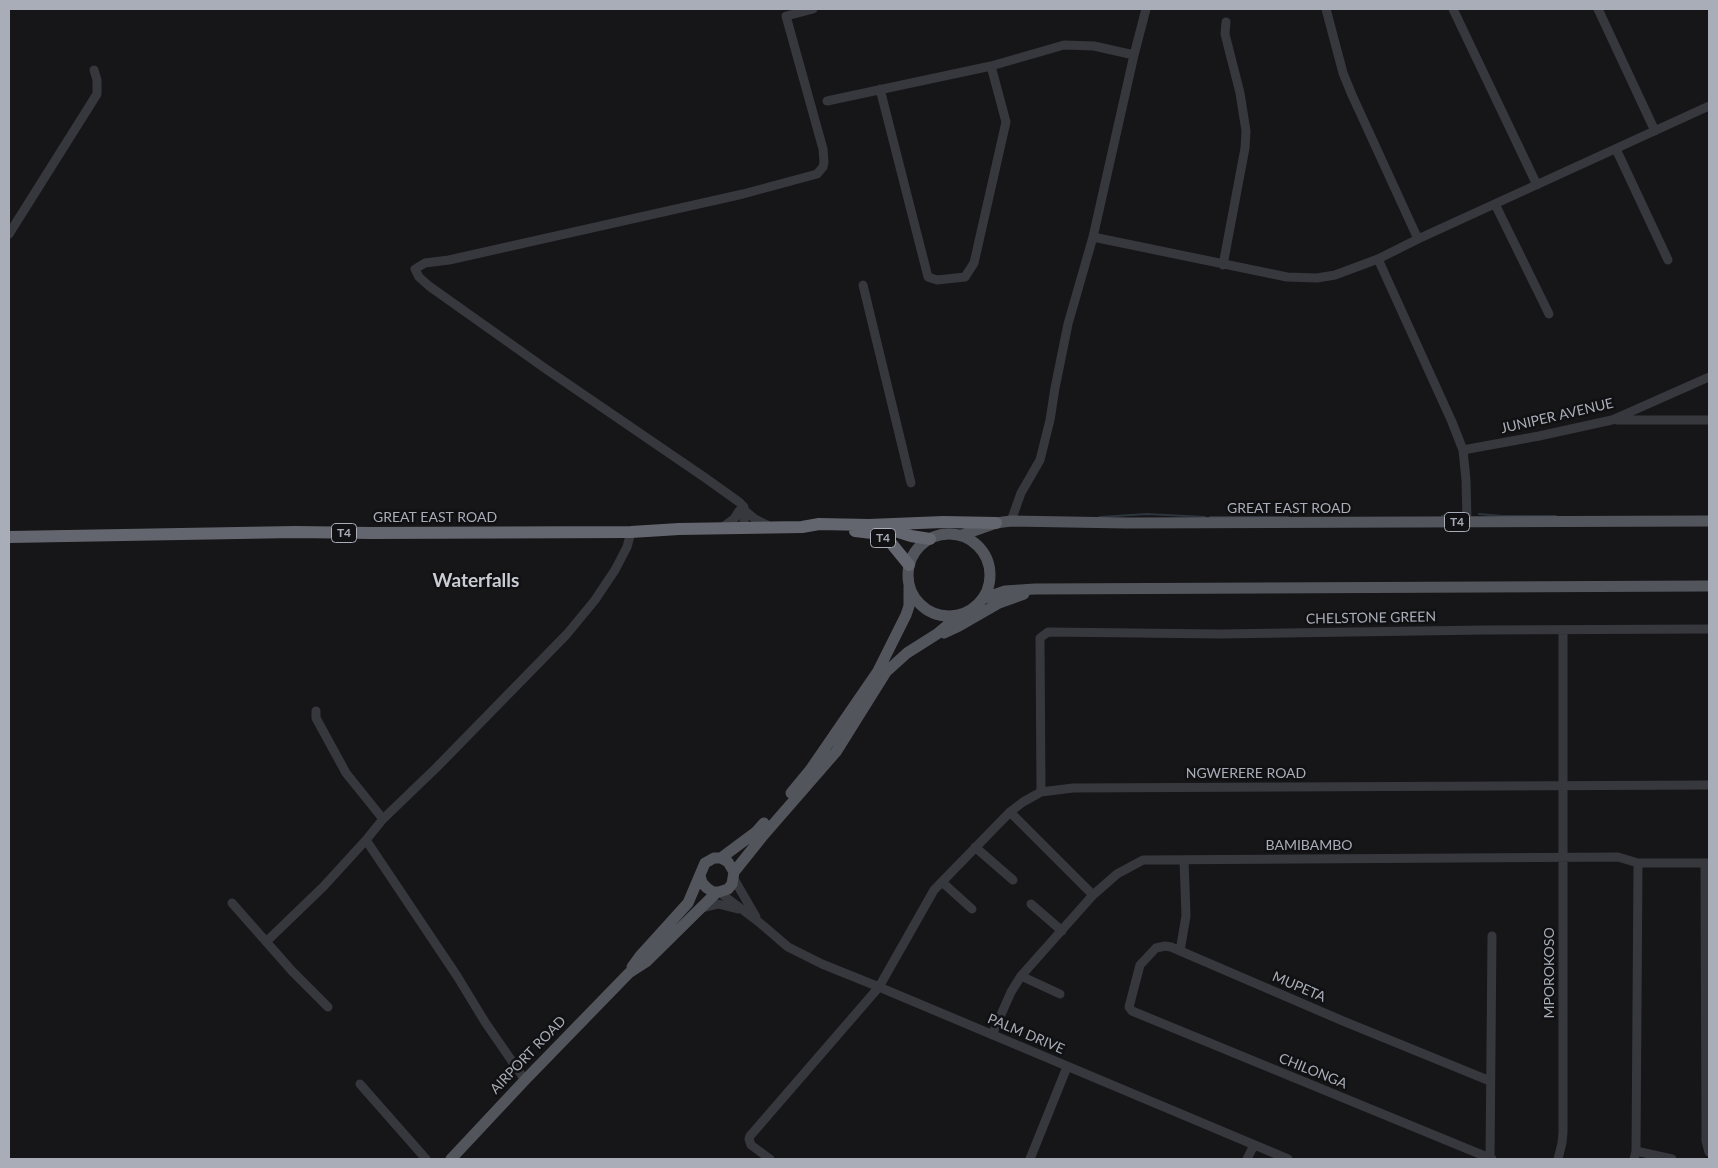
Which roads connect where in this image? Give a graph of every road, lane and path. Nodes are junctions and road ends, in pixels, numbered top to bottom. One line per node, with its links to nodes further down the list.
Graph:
1 (813, 9): 6 (street)
2 (1146, 9): 8 (street)
3 (1326, 9): 20 (street)
4 (1453, 9): 16 (street)
5 (1598, 9): 14 (street)
6 (797, 11): 31 (street)
7 (1226, 22): 23 (street)
8 (1134, 54): 9 (street); 19 (street)
9 (991, 66): 11 (street); 11 (street)
10 (94, 70): 18 (street)
11 (880, 89): 12 (street)
12 (827, 101)
13 (1709, 106): 14 (street)
14 (1655, 131): 15 (street)
15 (1616, 149): 16 (street); 22 (street)
16 (1537, 185): 17 (street)
17 (1495, 204): 20 (street); 25 (street)
18 (9, 234)
19 (1093, 237): 23 (street); 33 (street)
20 (1418, 239): 21 (street)
21 (1378, 259): 23 (street); 29 (street)
22 (1668, 260)
23 (1223, 264)
24 (863, 285): 30 (street)
25 (1549, 314)
26 (1709, 377): 27 (street, JUNIPER AVENUE)
27 (1612, 420): 28 (street); 29 (street, JUNIPER AVENUE)
28 (1709, 420)
29 (1462, 450): 34 (street)
30 (911, 483)
31 (741, 507): 37 (street); 38 (street); 39 (street)
32 (1709, 520): 34 (main road, GREAT EAST ROAD / T4)
33 (1011, 521): 34 (main road, GREAT EAST ROAD / T4); 35 (main road, GREAT EAST ROAD / T4)
34 (1467, 522)
35 (996, 523): 36 (highway, GREAT EAST ROAD); 42 (main road, T4)
36 (869, 524): 40 (highway, GREAT EAST ROAD / T4); 44 (highway, GREAT EAST ROAD / T4)
37 (723, 527): 38 (highway, GREAT EAST ROAD / T4); 41 (highway, GREAT EAST ROAD / T4)
38 (742, 527): 39 (highway, GREAT EAST ROAD / T4)
39 (770, 527): 40 (highway, GREAT EAST ROAD / T4)
40 (802, 527): 45 (highway, GREAT EAST ROAD / T4)
41 (631, 532): 43 (highway, GREAT EAST ROAD / T4); 59 (street)
42 (962, 535): 44 (main road); 49 (main road)
43 (9, 537)
44 (930, 539): 45 (main road)
45 (909, 565): 46 (main road)
46 (909, 586): 50 (main road); 63 (main road)
47 (1709, 586): 48 (main road)
48 (1035, 589): 49 (main road); 53 (main road)
49 (982, 599): 50 (main road)
50 (960, 614): 53 (main road)
51 (1709, 629): 52 (street, CHELSTONE GREEN)
52 (1563, 630): 56 (street, MPOROKOSO); 57 (street, CHELSTONE GREEN)
53 (937, 634): 68 (main road)
54 (316, 712): 59 (street)
55 (1709, 785): 56 (street, NGWERERE ROAD)
56 (1562, 786): 57 (street, NGWERERE ROAD); 62 (street, MPOROKOSO)
57 (1041, 792): 58 (street, NGWERERE ROAD)
58 (1010, 812): 61 (street, NGWERERE ROAD); 72 (street)
59 (383, 819): 60 (street)
60 (366, 840): 81 (street); 91 (street)
61 (975, 847): 69 (street); 70 (street, NGWERERE ROAD)
62 (1563, 857): 64 (street, BAMIBAMBO); 65 (street, BAMIBAMBO); 104 (street, MPOROKOSO)
63 (721, 858): 67 (main road); 68 (main road)
64 (1184, 860): 72 (street, BAMIBAMBO); 82 (street)
65 (1638, 863): 66 (street, BAMIBAMBO); 96 (street)
66 (1707, 863): 95 (street)
67 (700, 875): 71 (main road); 83 (main road, AIRPORT ROAD)
68 (734, 875): 71 (main road); 78 (street, PALM DRIVE)
69 (1013, 880)
70 (942, 882): 76 (street); 85 (street, NGWERERE ROAD)
71 (718, 892): 75 (main road, AIRPORT ROAD); 77 (street, PALM DRIVE)
72 (1093, 895): 79 (street, BAMIBAMBO)
73 (232, 903): 81 (street)
74 (1030, 904): 79 (street)
75 (701, 908): 77 (street, PALM DRIVE); 83 (main road, AIRPORT ROAD)
76 (972, 909)
77 (749, 914): 78 (street, PALM DRIVE)
78 (760, 923): 85 (street, PALM DRIVE)
79 (1062, 932): 84 (street, BAMIBAMBO)
80 (1492, 936): 92 (street)
81 (267, 941): 88 (street)
82 (1180, 951): 87 (street, MUPETA); 92 (street, MUPETA)
83 (629, 973): 91 (main road, AIRPORT ROAD)
84 (1021, 976): 86 (street); 89 (street, BAMIBAMBO)
85 (880, 986): 89 (street, PALM DRIVE); 99 (street, NGWERERE ROAD)
86 (1060, 994)
87 (1130, 1004): 103 (street, CHILONGA)
88 (328, 1007)
89 (992, 1035): 90 (street, PALM DRIVE)
90 (1067, 1067): 94 (street, PALM DRIVE); 100 (street)
91 (525, 1080): 98 (main road, AIRPORT ROAD)
92 (1490, 1081): 103 (street)
93 (360, 1084): 97 (street)
94 (1254, 1145): 101 (street); 102 (street, PALM DRIVE)
95 (1709, 1152)
96 (1635, 1155): 105 (street)
97 (426, 1159)
98 (451, 1159)
99 (770, 1159)
100 (1030, 1159)
101 (1247, 1159)
102 (1288, 1159)
103 (1491, 1159)
104 (1558, 1159)
105 (1672, 1159)

